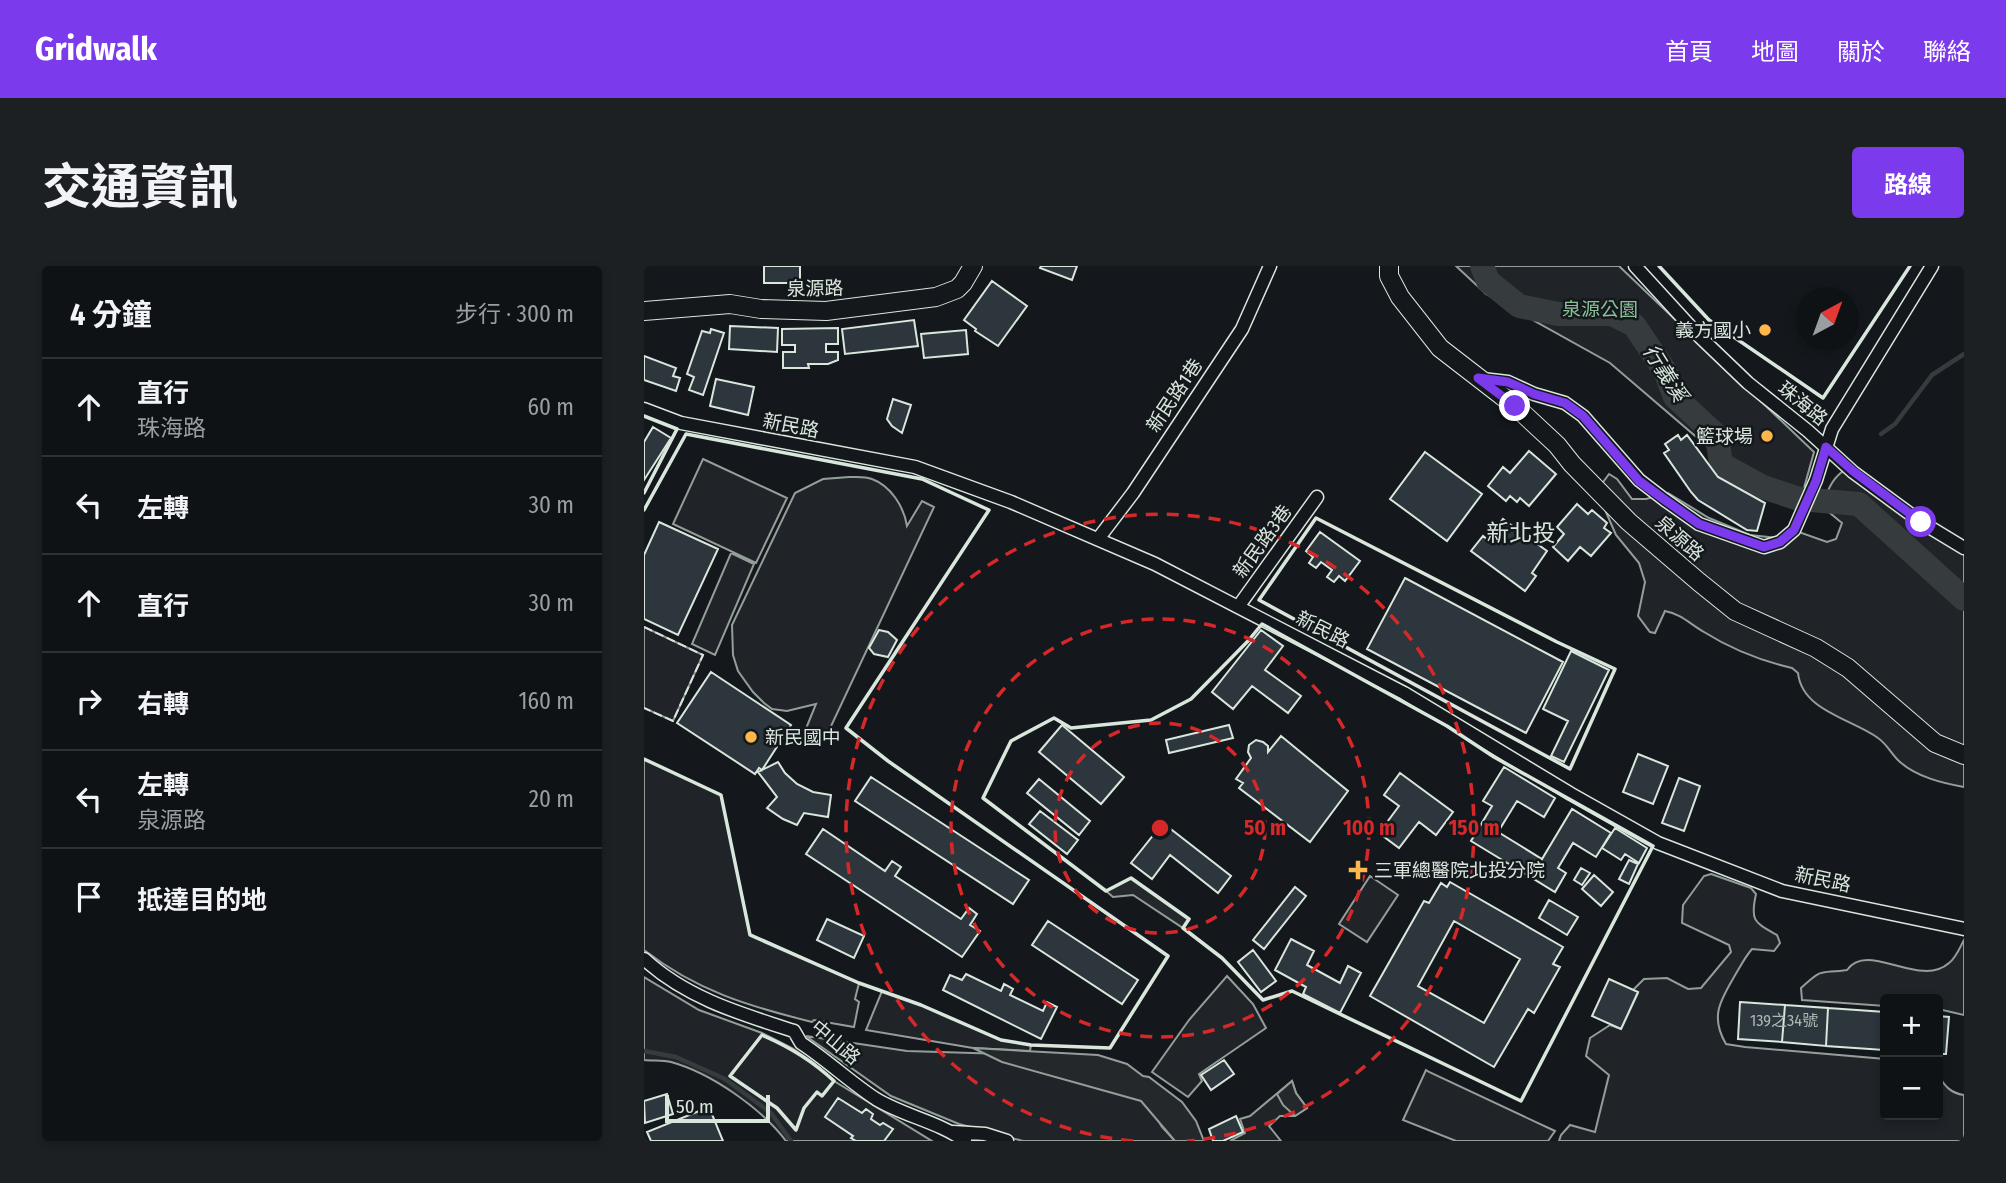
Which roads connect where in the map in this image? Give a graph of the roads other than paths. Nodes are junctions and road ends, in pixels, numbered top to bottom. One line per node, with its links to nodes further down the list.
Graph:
1 (973, 266): 6 (street, 泉源路)
2 (1270, 266): 11 (street, 新民路1巷)
3 (1389, 266): 7 (street, 泉源路)
4 (1635, 266): 9 (street, 珠海路)
5 (1932, 266): 9 (street)
6 (644, 311)
7 (1478, 378): 9 (street); 14 (street, 泉源路)
8 (644, 409): 11 (street, 新民路)
9 (1826, 447): 12 (street, 珠海路)
10 (1317, 497): 13 (street, 新民路3巷)
11 (1098, 539): 13 (street, 新民路)
12 (1964, 548)
13 (1238, 607): 15 (street, 新民路)
14 (1964, 755)
15 (1964, 929)
16 (644, 959): 17 (street, 中山路)
17 (953, 1132): 18 (street, 中山路); 19 (street)
18 (965, 1141)
19 (1007, 1141)

